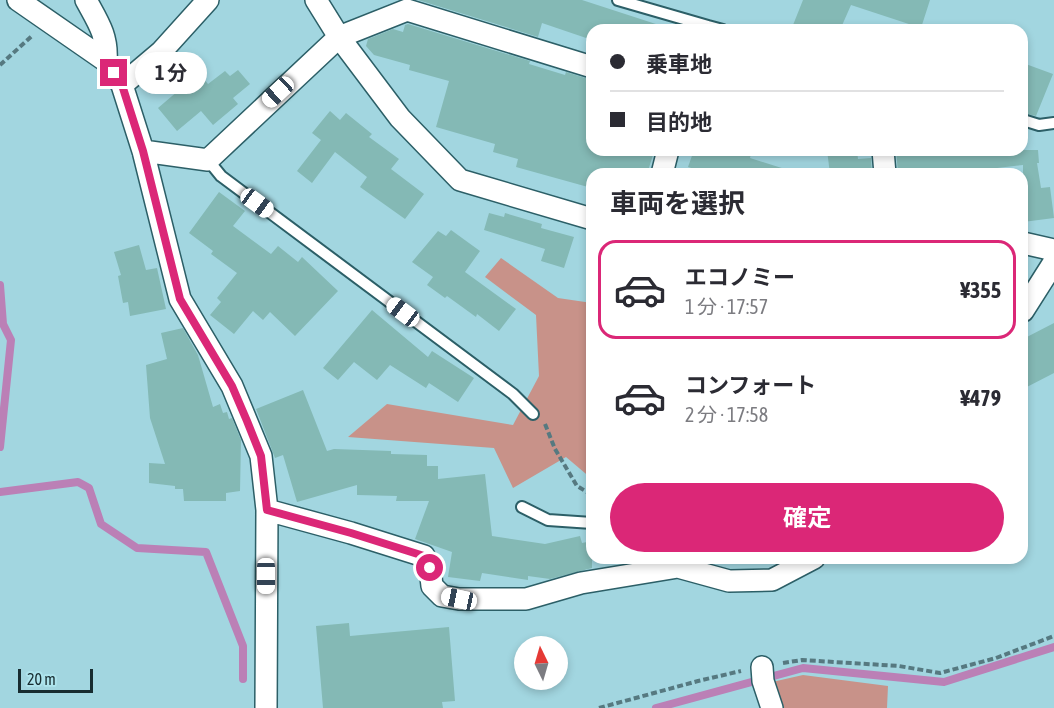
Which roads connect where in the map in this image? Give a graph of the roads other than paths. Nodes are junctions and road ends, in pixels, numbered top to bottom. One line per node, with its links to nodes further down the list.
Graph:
1 (18, 0): 8 (street)
2 (86, 0): 8 (street)
3 (208, 0): 10 (street)
4 (316, 0): 7 (street)
5 (618, 0): 6 (lane)
6 (695, 24)
7 (339, 37): 9 (street); 14 (street); 15 (street)
8 (106, 62): 10 (street)
9 (586, 65)
10 (122, 85): 13 (street)
11 (1028, 122): 12 (lane)
12 (1054, 123)
13 (143, 151): 14 (street); 22 (street)
14 (208, 160): 20 (lane)
15 (586, 217)
16 (1028, 244): 17 (street)
17 (1054, 250)
18 (1054, 262): 19 (street)
19 (1028, 303)
20 (533, 414)
21 (522, 507): 23 (lane)
22 (267, 510): 24 (street); 28 (street)
23 (586, 523)
24 (657, 564)
25 (665, 564): 26 (street)
26 (803, 564)
27 (763, 674): 29 (street)
28 (266, 708)
29 (772, 708)

